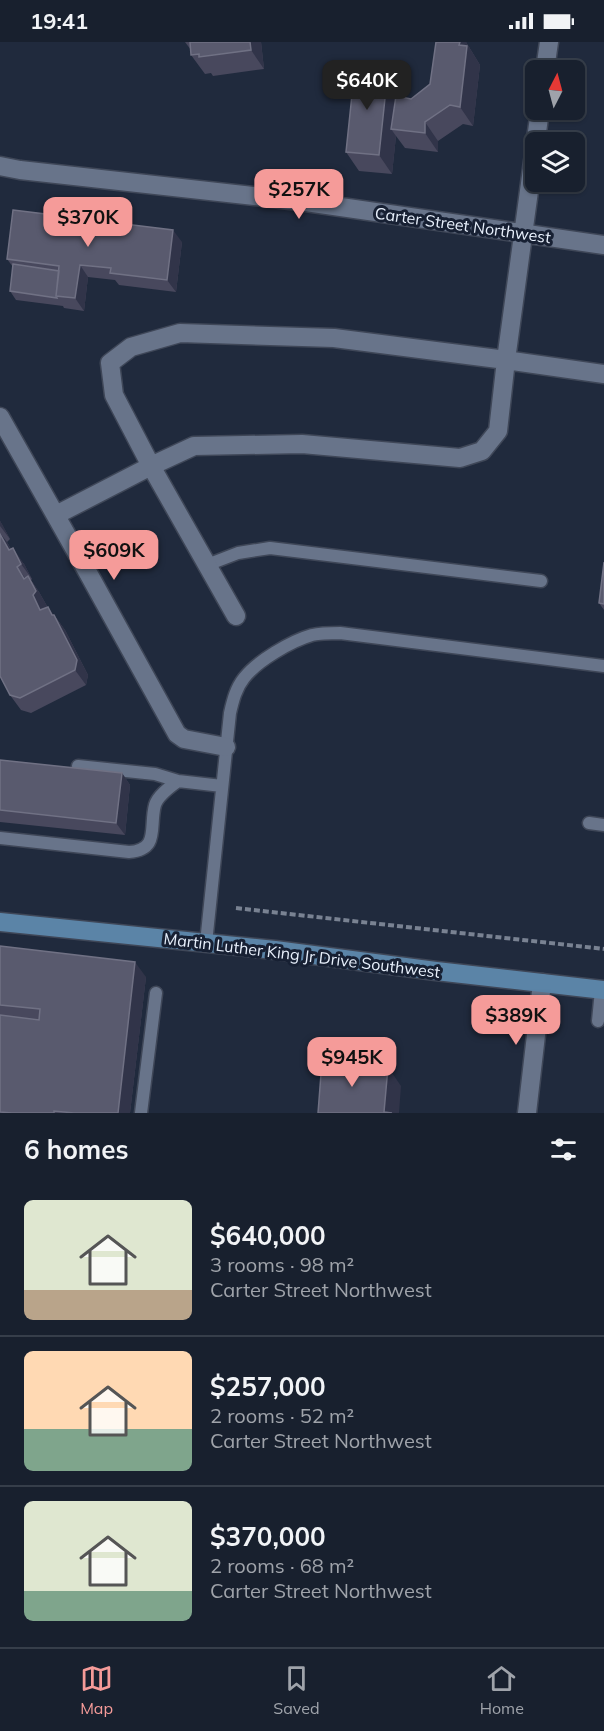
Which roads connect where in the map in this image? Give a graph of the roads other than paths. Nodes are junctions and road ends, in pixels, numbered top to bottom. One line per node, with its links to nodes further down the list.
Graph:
1 (539, 120): 5 (street)
2 (0, 166): 3 (street, Carter Street Northwest)
3 (20, 170): 4 (street); 5 (street, Carter Street Northwest)
4 (0, 181)
5 (523, 235): 6 (street, Carter Street Northwest); 7 (street)
6 (604, 245)
7 (506, 360): 8 (street); 10 (street); 10 (street)
8 (604, 374)
9 (0, 417): 11 (street)
10 (151, 466): 11 (street); 12 (street)
11 (56, 515): 16 (street)
12 (207, 565): 13 (lane); 14 (street)
13 (541, 582)
14 (236, 616)
15 (604, 666): 16 (lane)
16 (226, 747): 19 (lane)
17 (78, 766): 18 (lane)
18 (178, 781): 19 (lane); 22 (lane)
19 (222, 786): 24 (lane)
20 (589, 823): 21 (lane)
21 (604, 825)
22 (0, 838)
23 (0, 922): 24 (main road, Martin Luther King Jr Drive Southwest)
24 (206, 943): 25 (main road, Martin Luther King Jr Drive Southwest)
25 (542, 983): 26 (main road, Martin Luther King Jr Drive Southwest); 30 (street)
26 (602, 990): 28 (lane)
27 (156, 993): 29 (lane)
28 (598, 1021)
29 (141, 1113)
30 (526, 1113)

